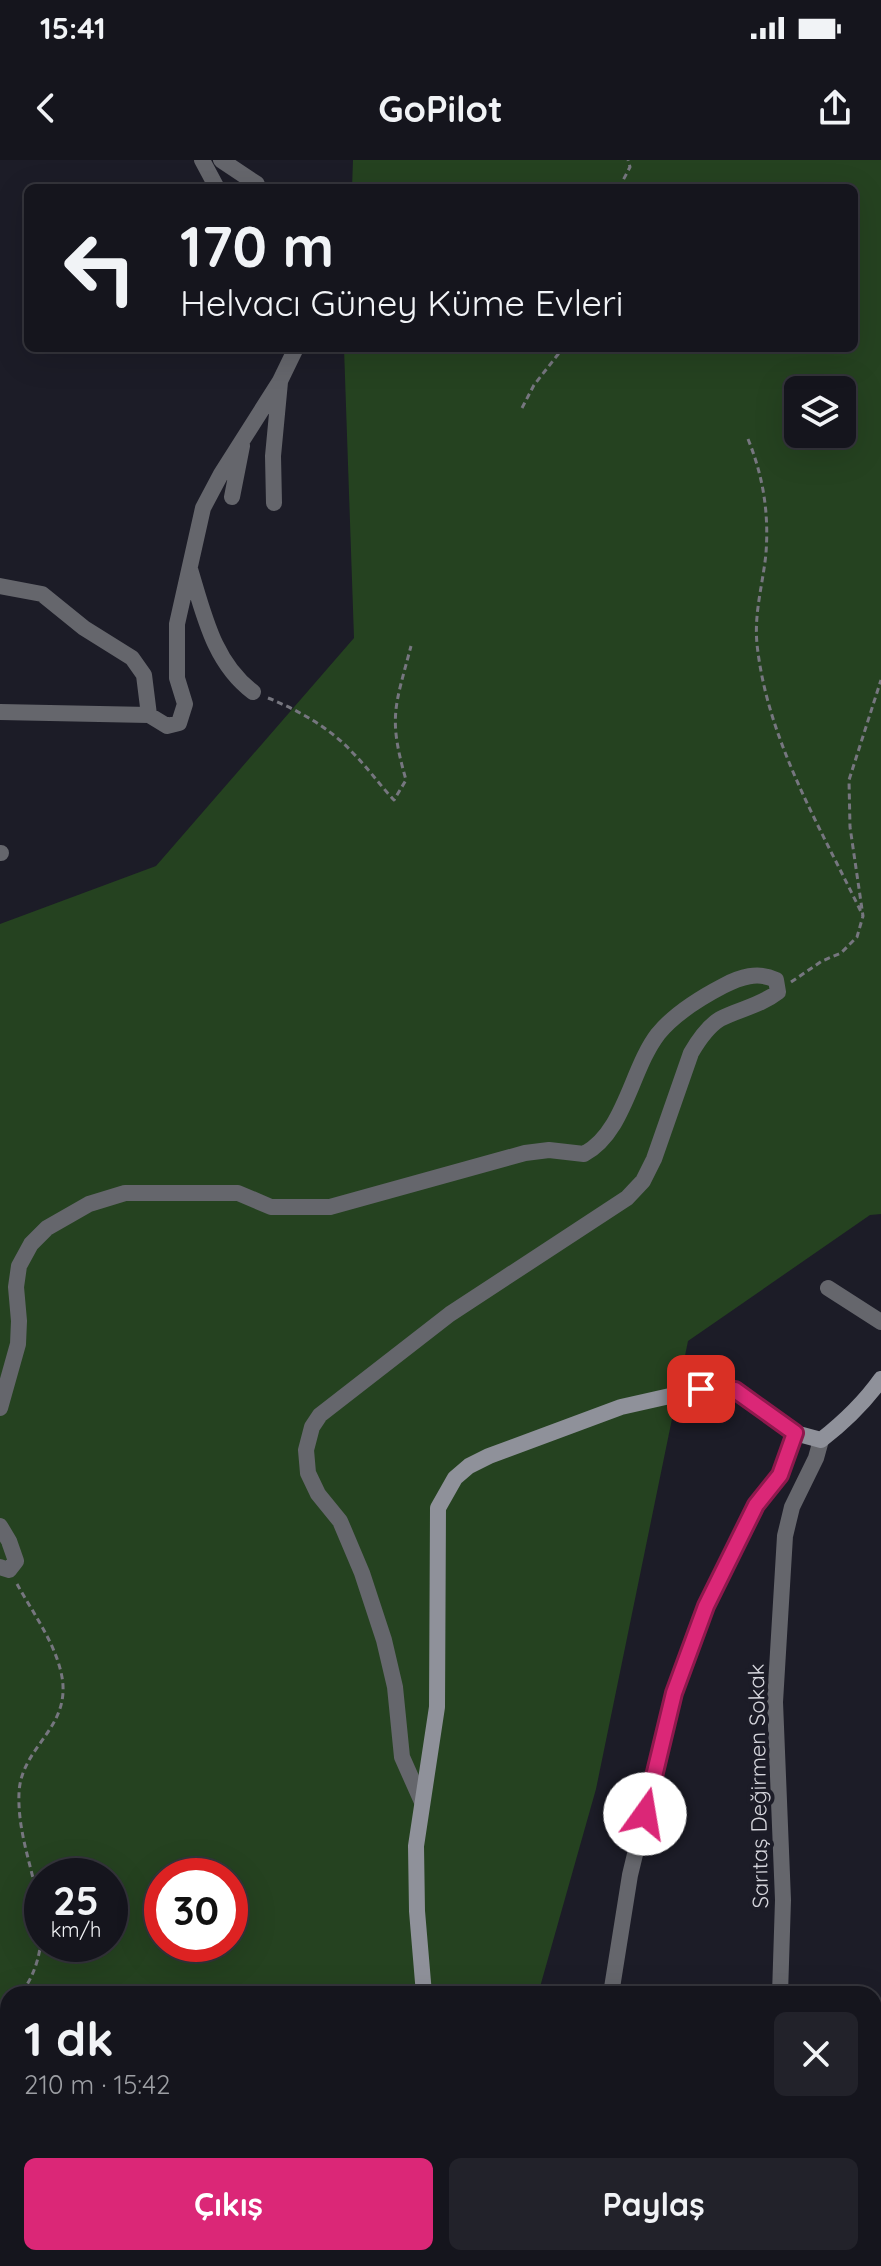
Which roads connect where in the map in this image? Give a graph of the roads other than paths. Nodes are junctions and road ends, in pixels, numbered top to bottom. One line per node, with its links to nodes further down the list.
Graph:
1 (202, 160): 3 (street)
2 (221, 160): 4 (street)
3 (215, 184)
4 (257, 184)
5 (294, 352): 6 (street)
6 (280, 381): 7 (street); 9 (street)
7 (244, 436): 8 (street); 10 (street)
8 (232, 497)
9 (274, 503)
10 (190, 568): 12 (street); 14 (street)
11 (0, 586): 14 (street)
12 (253, 692)
13 (0, 712): 14 (street)
14 (149, 715)
15 (828, 1288): 16 (street)
16 (881, 1322)
17 (881, 1379): 20 (street)
18 (0, 1408): 23 (street)
19 (795, 1433): 20 (street); 23 (street); 25 (street)
20 (821, 1440): 26 (street, Sarıtaş Değirmen Sokak)
21 (0, 1526): 22 (street)
22 (4, 1568)
23 (422, 1802): 24 (street)
24 (423, 1986)
25 (612, 1986)
26 (780, 1986)

